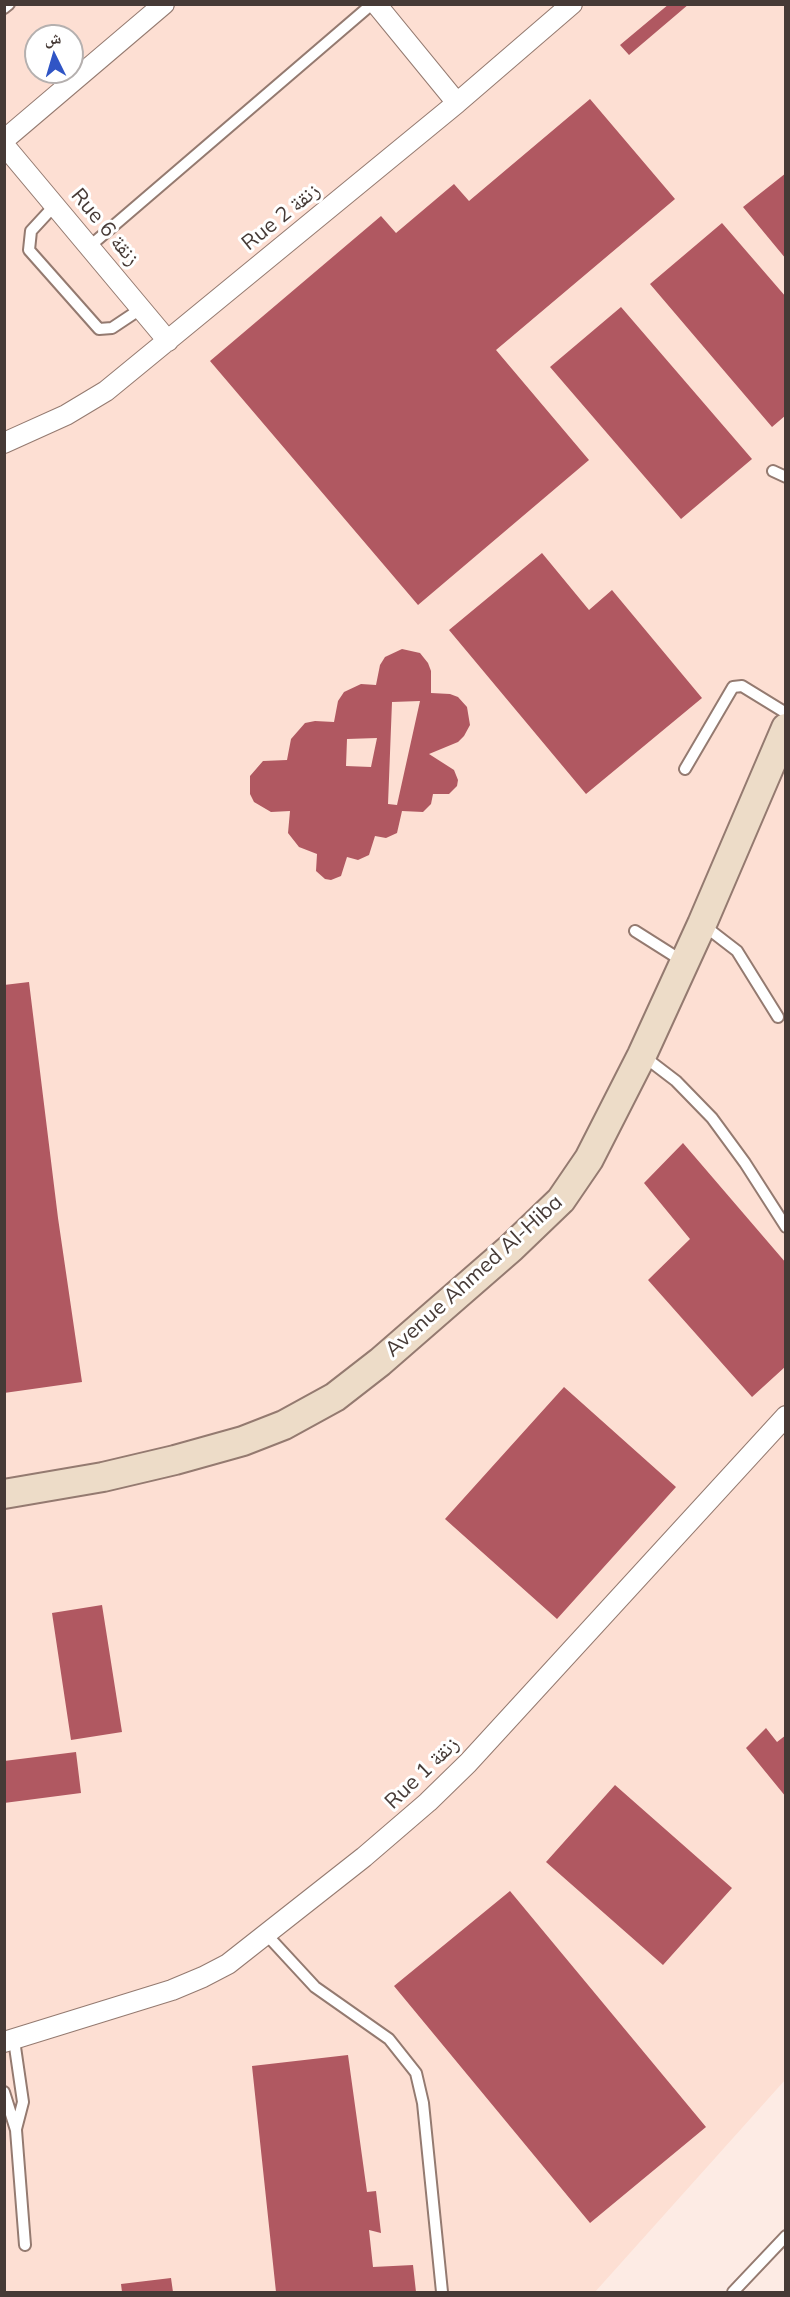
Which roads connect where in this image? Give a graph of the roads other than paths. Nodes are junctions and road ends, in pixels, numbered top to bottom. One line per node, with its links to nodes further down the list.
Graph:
1 (9, 4): 5 (lane)
2 (164, 4): 7 (street)
3 (374, 4): 6 (street); 10 (lane)
4 (572, 4): 6 (street, Rue 2 زنقة)
5 (4, 8)
6 (457, 103): 12 (street, Rue 2 زنقة)
7 (4, 140)
8 (4, 145): 9 (street, Rue 6 زنقة)
9 (55, 205): 10 (street, Rue 6 زنقة); 11 (lane)
10 (90, 246): 11 (street, Rue 6 زنقة)
11 (141, 308): 12 (street, Rue 6 زنقة)
12 (168, 341): 13 (street, Rue 2 زنقة)
13 (4, 443)
14 (773, 471): 15 (lane)
15 (786, 477)
16 (786, 713): 18 (lane)
17 (786, 728): 19 (street, Avenue Ahmed Al-Hiba)
18 (685, 769)
19 (702, 924): 21 (street, Avenue Ahmed Al-Hiba); 22 (lane)
20 (634, 930): 21 (lane)
21 (685, 962): 23 (street, Avenue Ahmed Al-Hiba)
22 (778, 1017)
23 (642, 1055): 24 (lane); 26 (street, Avenue Ahmed Al-Hiba)
24 (786, 1227)
25 (786, 1416): 27 (street, Rue 1 زنقة)
26 (4, 1494)
27 (266, 1934): 28 (street, Rue 1 زنقة); 33 (lane)
28 (9, 2041): 30 (lane)
29 (4, 2092): 30 (lane)
30 (16, 2130): 32 (lane)
31 (786, 2236): 34 (lane)
32 (25, 2245)
33 (442, 2292)
34 (733, 2292)

